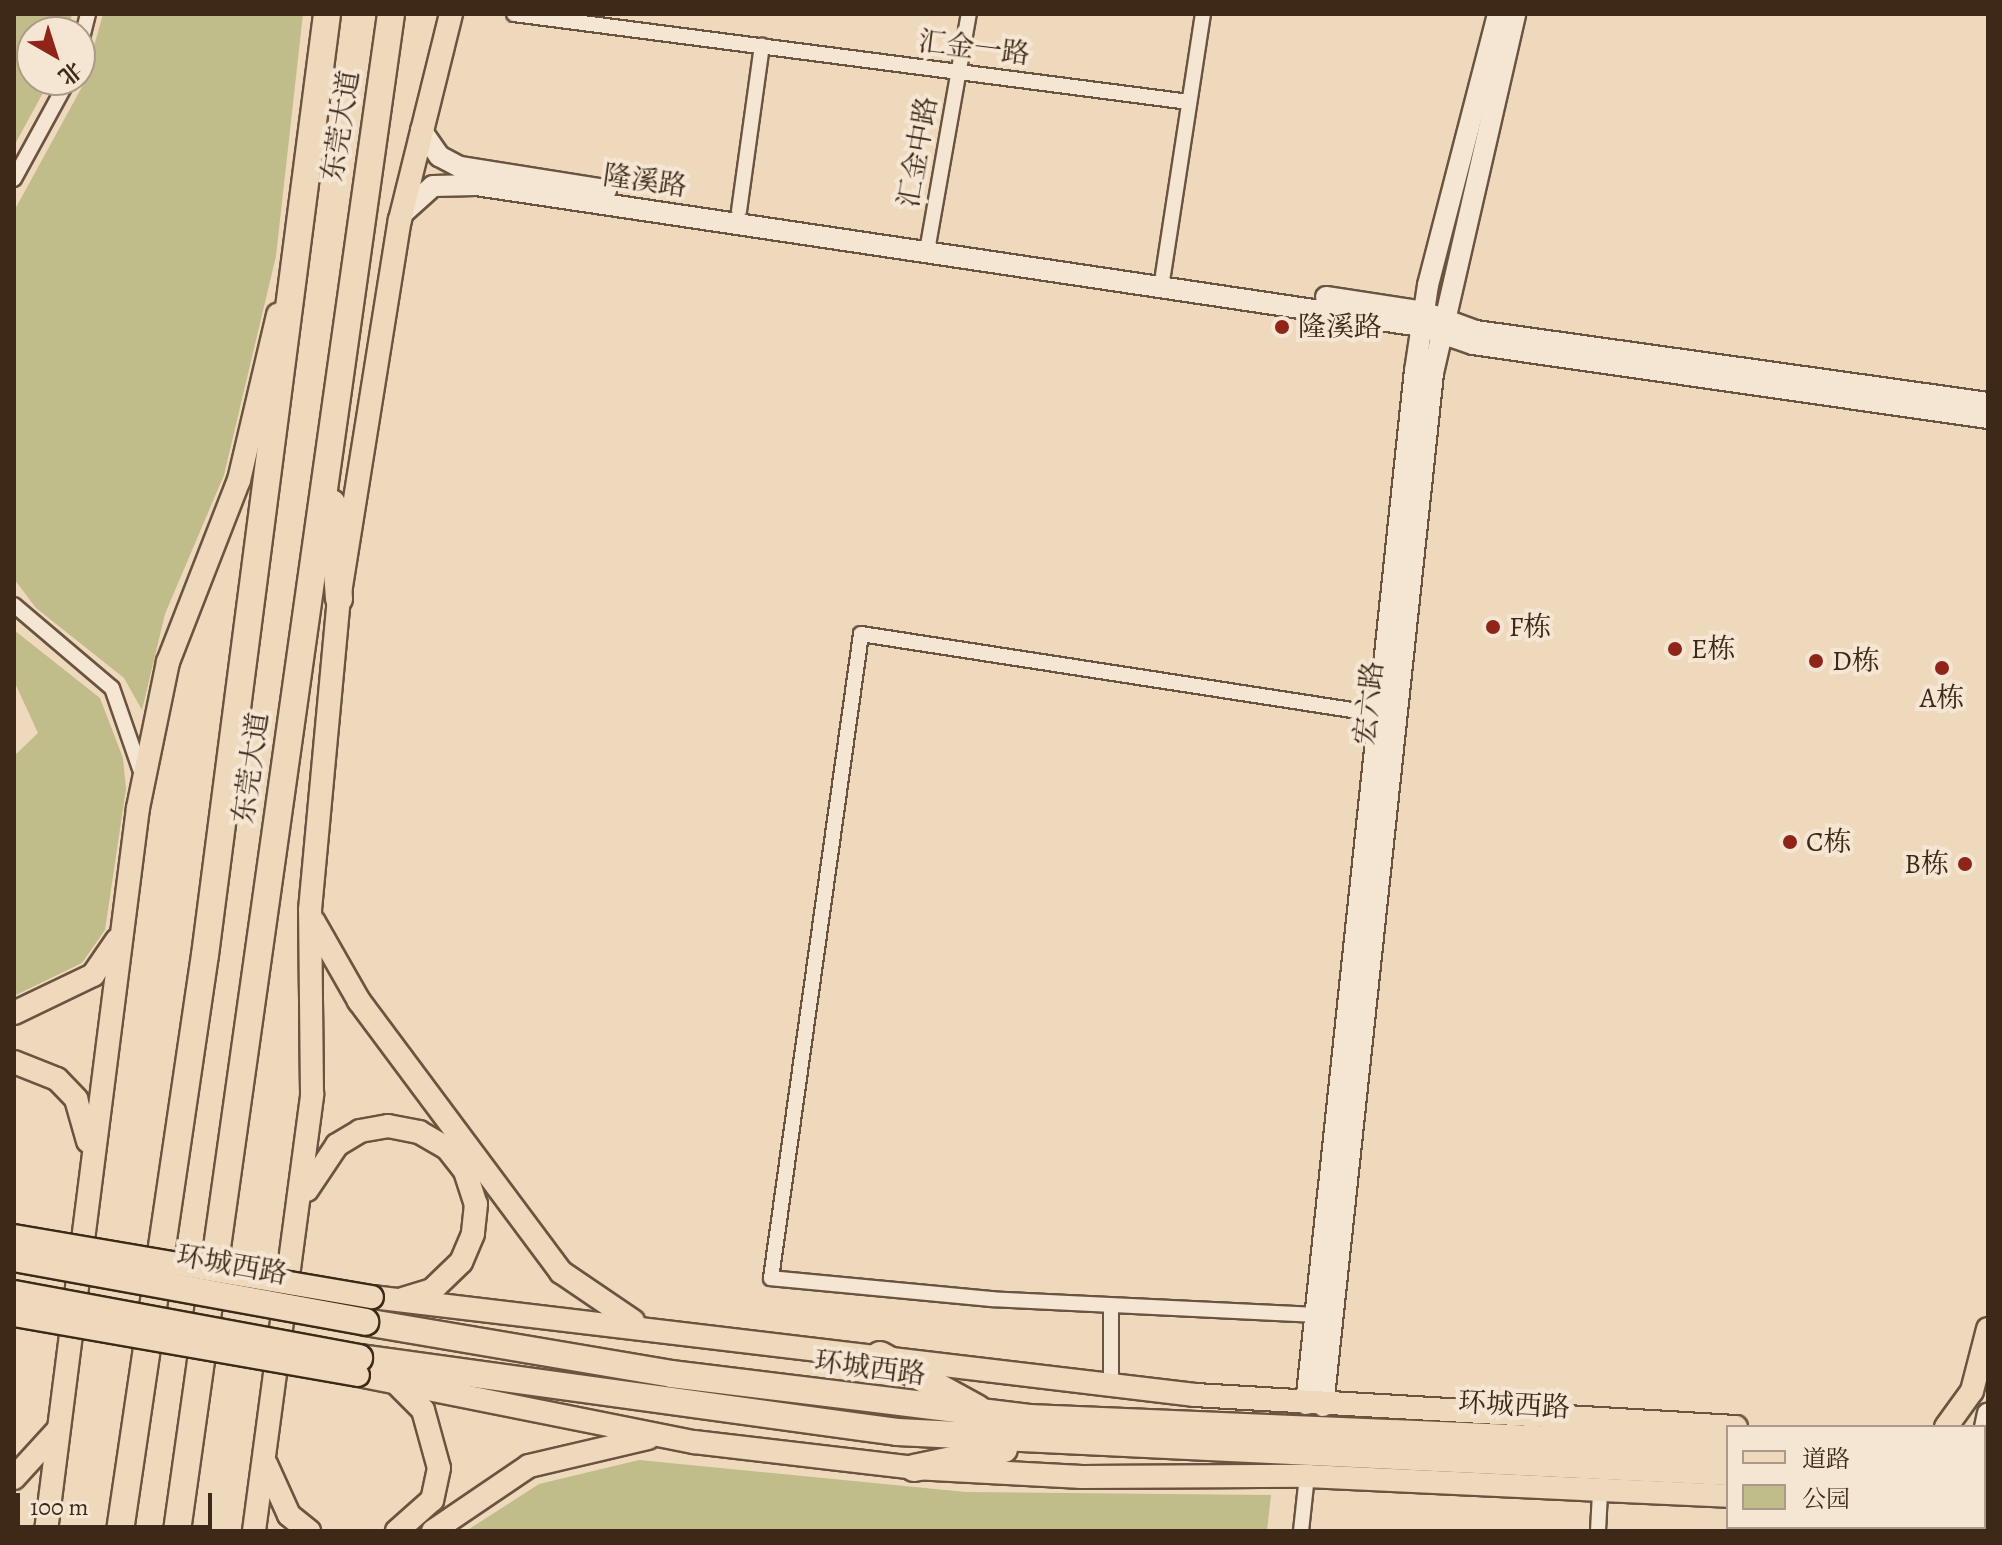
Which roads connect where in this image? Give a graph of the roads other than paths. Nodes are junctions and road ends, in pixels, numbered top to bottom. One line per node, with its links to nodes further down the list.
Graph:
1 (327, 14): 15 (highway, 东莞大道)
2 (391, 14): 23 (highway, 东莞大道)
3 (451, 14): 13 (main road)
4 (514, 14): 9 (street, 汇金一路)
5 (969, 14): 10 (street, 汇金中路)
6 (1203, 14): 12 (street)
7 (1498, 14): 20 (street, 宏六路)
8 (1515, 14): 20 (street, 宏六路)
9 (762, 46): 10 (street, 汇金一路); 16 (street)
10 (959, 72): 12 (street, 汇金一路); 18 (street, 汇金中路)
11 (59, 96): 14 (street)
12 (1189, 102): 19 (street)
13 (421, 130): 16 (street, 隆溪路); 17 (main road)
14 (14, 179)
15 (310, 179): 27 (main road); 66 (highway, 东莞大道)
16 (739, 211): 18 (street, 隆溪路)
17 (400, 220): 18 (street, 隆溪路); 24 (main road)
18 (928, 246): 19 (street, 隆溪路); 20 (street, 隆溪路)
19 (1163, 275): 20 (street, 隆溪路)
20 (1432, 322): 21 (street, 隆溪路); 22 (street, 隆溪路); 26 (street, 宏六路); 50 (street, 宏六路)
21 (1988, 403)
22 (1988, 418)
23 (328, 450): 24 (highway); 67 (highway, 东莞大道)
24 (339, 599): 28 (main road)
25 (14, 605): 27 (street)
26 (1378, 714): 38 (street); 41 (street, 宏六路)
27 (141, 790): 29 (main road)
28 (310, 910): 33 (main road); 43 (main road)
29 (120, 935): 30 (main road); 32 (main road)
30 (14, 1013)
31 (14, 1062): 32 (main road)
32 (91, 1163): 54 (main road)
33 (300, 1210): 37 (main road); 58 (main road)
34 (14, 1236): 39 (main road, bridge)
35 (14, 1258): 39 (highway, 环城西路, bridge)
36 (14, 1294): 46 (highway, 环城西路, bridge)
37 (397, 1301): 39 (main road); 43 (main road)
38 (1111, 1307): 41 (street); 48 (street)
39 (369, 1310): 51 (highway, 环城西路)
40 (14, 1315): 46 (main road, bridge)
41 (1315, 1315): 50 (street, 宏六路)
42 (1988, 1329): 45 (main road)
43 (656, 1330): 44 (main road)
44 (880, 1355): 48 (main road); 51 (highway)
45 (1980, 1360): 49 (main road); 52 (main road)
46 (358, 1367): 47 (main road); 56 (highway, 环城西路)
47 (396, 1383): 55 (main road); 70 (main road)
48 (1111, 1383): 50 (main road)
49 (1988, 1395)
50 (1314, 1405): 53 (main road)
51 (987, 1414): 57 (highway, 环城西路)
52 (1947, 1425)
53 (1726, 1426)
54 (56, 1431): 62 (main road); 65 (main road)
55 (663, 1436): 59 (main road); 71 (main road)
56 (1031, 1443): 59 (highway); 60 (highway, 环城西路)
57 (1726, 1447)
58 (264, 1459): 68 (main road); 69 (main road)
59 (914, 1468): 61 (main road)
60 (1726, 1472)
61 (1307, 1476): 63 (main road); 72 (street)
62 (14, 1478)
63 (1600, 1492): 64 (main road); 73 (street)
64 (1726, 1496)
65 (46, 1531)
66 (120, 1531)
67 (177, 1531)
68 (254, 1531)
69 (309, 1531)
70 (397, 1531)
71 (433, 1531)
72 (1301, 1531)
73 (1598, 1531)

